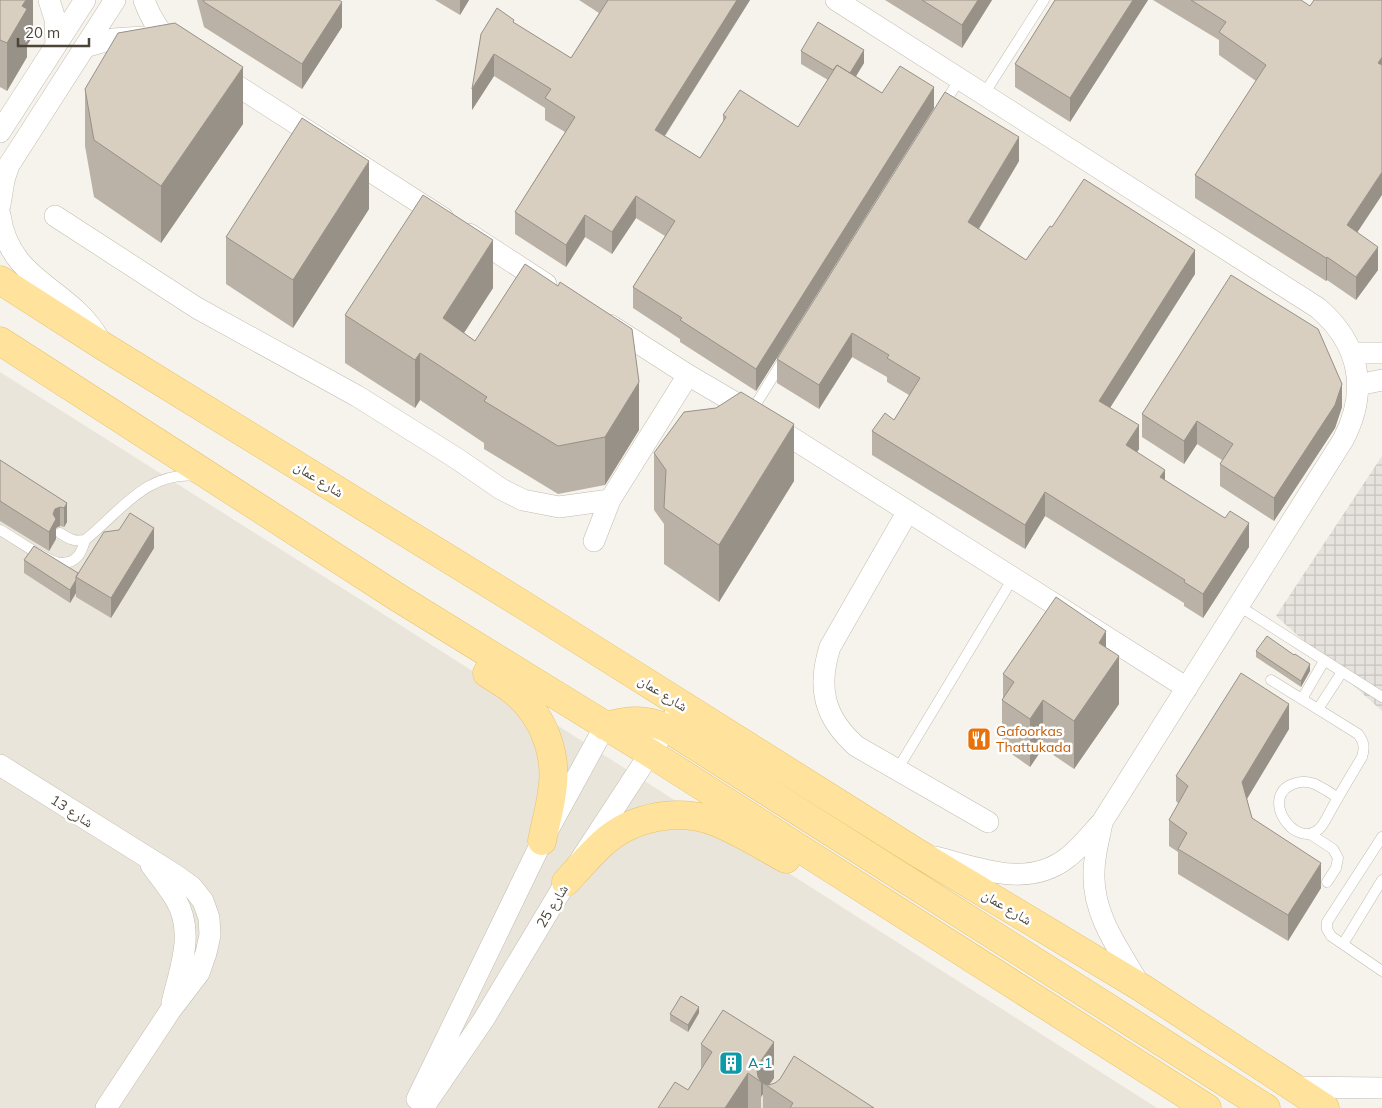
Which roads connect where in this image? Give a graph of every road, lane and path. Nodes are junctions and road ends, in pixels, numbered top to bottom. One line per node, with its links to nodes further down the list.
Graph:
1 (49, 0): 8 (street)
2 (85, 0): 8 (street)
3 (115, 0): 9 (street)
4 (144, 0): 7 (street)
5 (836, 0): 10 (street)
6 (1044, 0): 11 (lane)
7 (170, 43): 9 (street); 18 (street)
8 (56, 45): 13 (street)
9 (85, 47): 14 (street)
10 (960, 79): 11 (street); 12 (lane)
11 (984, 94): 22 (street)
12 (939, 112)
13 (0, 132)
14 (0, 205)
15 (0, 215): 21 (street)
16 (55, 216): 30 (street)
17 (0, 280): 21 (main road, شارع عمان)
18 (562, 294)
19 (596, 316): 25 (street)
20 (0, 341): 29 (main road)
21 (102, 346): 45 (main road, شارع عمان)
22 (1352, 353): 23 (street); 27 (street)
23 (1382, 353)
24 (788, 354): 28 (lane)
25 (688, 375): 28 (street); 30 (street)
26 (1382, 380): 27 (street)
27 (1358, 385): 38 (street)
28 (751, 412): 31 (street)
29 (210, 477): 34 (lane); 37 (main road)
30 (610, 500): 35 (street)
31 (908, 511): 36 (street); 51 (street)
32 (0, 530): 34 (lane)
33 (60, 533): 34 (lane)
34 (85, 540)
35 (594, 541)
36 (1013, 578): 42 (street); 51 (lane)
37 (397, 597): 47 (main road); 57 (main road)
38 (1239, 606): 39 (lane); 42 (street)
39 (1324, 661): 40 (lane); 44 (lane)
40 (1342, 672): 43 (lane); 46 (lane)
41 (1271, 680): 44 (lane)
42 (1187, 688): 54 (street)
43 (1382, 697)
44 (1302, 699): 46 (lane)
45 (682, 704): 48 (street, شارع 25); 58 (main road, شارع عمان)
46 (1318, 709): 52 (lane)
47 (605, 726): 48 (main road); 49 (main road); 57 (street)
48 (667, 728): 49 (street, شارع 25); 72 (main road)
49 (650, 753): 60 (street, شارع 25); 62 (main road)
50 (0, 765): 68 (street, شارع 13)
51 (897, 770): 53 (street)
52 (1338, 798): 55 (lane); 55 (lane)
53 (988, 822)
54 (1102, 822): 58 (street); 65 (street)
55 (1310, 834): 61 (lane)
56 (1382, 837): 63 (lane)
57 (542, 841): 69 (street)
58 (916, 852): 65 (main road, شارع عمان)
59 (1382, 880): 63 (lane)
60 (566, 882): 62 (main road); 70 (street, شارع 25)
61 (1327, 882)
62 (880, 900): 71 (main road)
63 (1344, 944): 64 (lane)
64 (1382, 971)
65 (1142, 988): 66 (main road, شارع عمان)
66 (1293, 1087): 67 (street); 73 (main road, شارع عمان)
67 (1382, 1088)
68 (106, 1108)
69 (413, 1108)
70 (423, 1108)
71 (1207, 1108)
72 (1266, 1108)
73 (1325, 1108)

